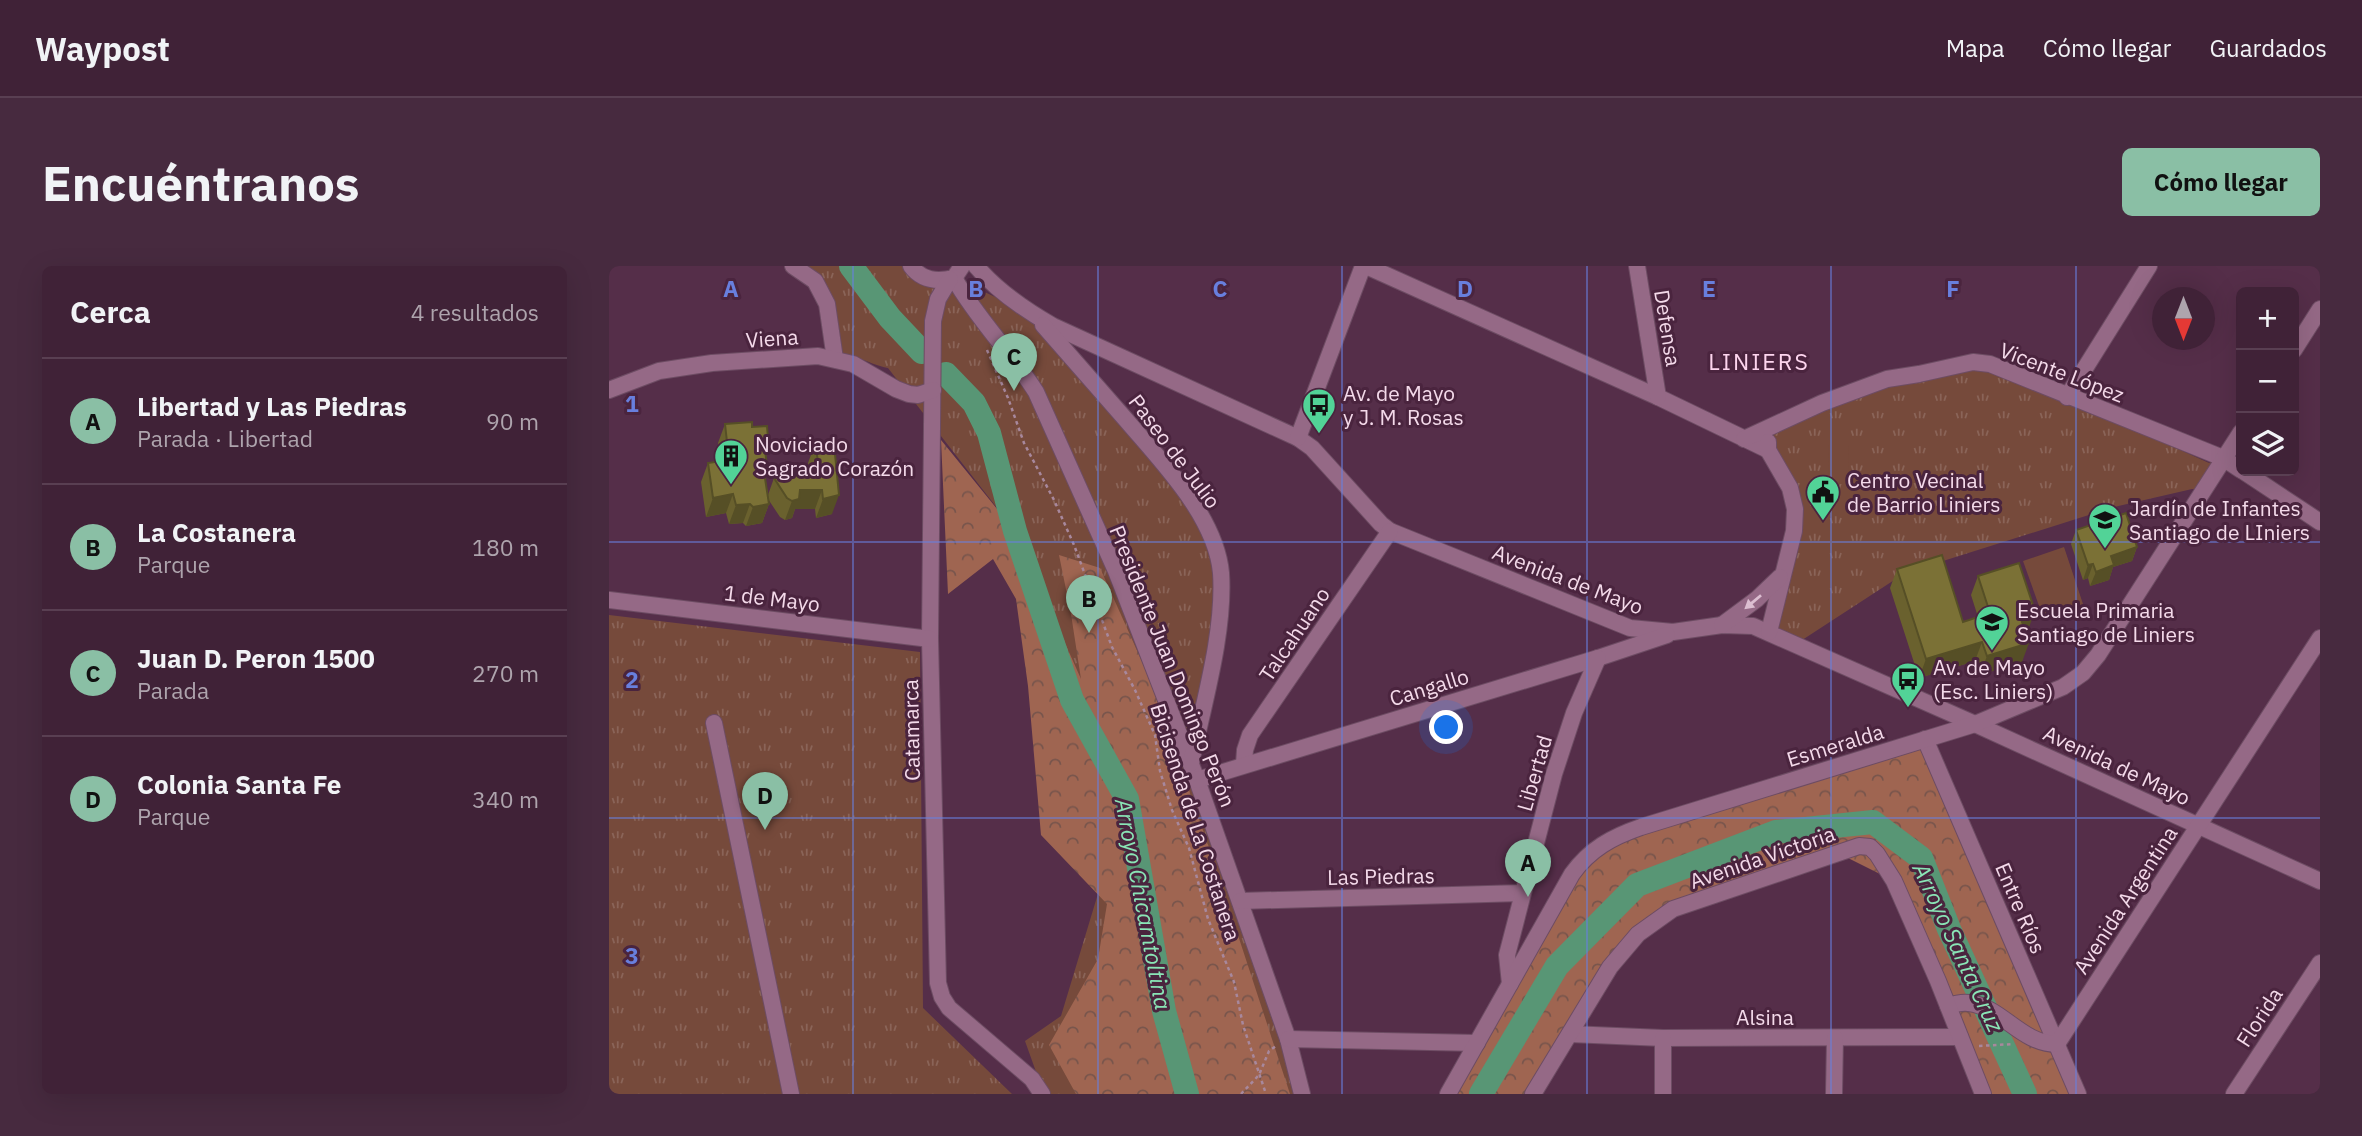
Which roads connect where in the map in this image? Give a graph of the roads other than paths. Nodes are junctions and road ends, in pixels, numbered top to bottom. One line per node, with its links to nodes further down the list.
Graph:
1 (793, 266): 13 (street)
2 (976, 266): 8 (street, Avenida de Mayo)
3 (1364, 266): 16 (street); 19 (street)
4 (1637, 266): 16 (street, Defensa)
5 (2150, 266): 17 (street)
6 (913, 269): 7 (street, Avenida de Mayo); 11 (street, Catamarca)
7 (956, 275): 8 (street, Avenida de Mayo); 11 (street, Catamarca); 39 (street, Presidente Juan Domingo Perón)
8 (996, 287): 10 (street, Avenida de Mayo)
9 (2320, 309): 12 (street)
10 (1034, 315): 19 (street, Avenida de Mayo); 39 (street, Paseo de Julio)
11 (933, 321): 15 (street, Catamarca)
12 (2299, 342)
13 (835, 359): 14 (street, Viena); 15 (street, Viena)
14 (609, 390)
15 (933, 390): 34 (street, Catamarca)
16 (1657, 397): 20 (street)
17 (2067, 397): 18 (street, Vicente López); 23 (street, Vicente López)
18 (1770, 426): 20 (street, Vicente López); 22 (street)
19 (1298, 438): 27 (street, Avenida de Mayo)
20 (1744, 439): 22 (street)
21 (2236, 440): 23 (street, Esmeralda)
22 (1768, 450): 28 (street)
23 (2225, 458): 24 (street, Vicente López); 37 (street, Esmeralda)
24 (2236, 466)
25 (2251, 476): 26 (street, Vicente López)
26 (2320, 522)
27 (1390, 531): 31 (street, Avenida de Mayo); 40 (street, Talcahuano)
28 (1782, 575): 30 (street, one-way to 30); 32 (street)
29 (609, 600): 34 (street, 1 de Mayo)
30 (1722, 625): 31 (street, Avenida de Mayo); 32 (street, Avenida de Mayo)
31 (1673, 632): 35 (street, Cangallo)
32 (1769, 632): 37 (street, Avenida de Mayo)
33 (2320, 638): 42 (street, Avenida Argentina)
34 (930, 639): 57 (street, Catamarca)
35 (1598, 658): 40 (street, Cangallo); 44 (street, Libertad)
36 (714, 723): 56 (street)
37 (1975, 724): 38 (street, Esmeralda); 42 (street, Avenida de Mayo)
38 (1925, 739): 47 (street, Esmeralda); 55 (street, Entre Ríos)
39 (1191, 762): 41 (street, Presidente Juan Domingo Perón)
40 (1244, 764): 41 (street, Cangallo)
41 (1197, 780): 45 (street, Presidente Juan Domingo Perón)
42 (2198, 826): 43 (street, Avenida de Mayo); 55 (street, Avenida Argentina)
43 (2320, 881)
44 (1523, 893): 45 (street, Las Piedras); 47 (street, Libertad)
45 (1240, 901): 53 (street, Presidente Juan Domingo Perón)
46 (2320, 963): 65 (street, Florida)
47 (1510, 985): 54 (street, Esmeralda)
48 (1948, 1006): 49 (street, Avenida Victoria); 50 (street, Avenida Victoria); 55 (street)
49 (1570, 1034): 51 (street, Alsina); 60 (street, Avenida Victoria)
50 (1960, 1037): 52 (street, Alsina); 63 (street, Avenida Victoria)
51 (1663, 1038): 52 (street, Alsina); 61 (street)
52 (1835, 1038): 62 (street)
53 (1288, 1039): 54 (street); 58 (street, Presidente Juan Domingo Perón)
54 (1477, 1042): 59 (street, Esmeralda)
55 (2057, 1044): 64 (street, Entre Ríos)
56 (791, 1094)
57 (1042, 1094)
58 (1302, 1094)
59 (1448, 1094)
60 (1533, 1094)
61 (1663, 1094)
62 (1835, 1094)
63 (1983, 1094)
64 (2078, 1094)
65 (2234, 1094)

